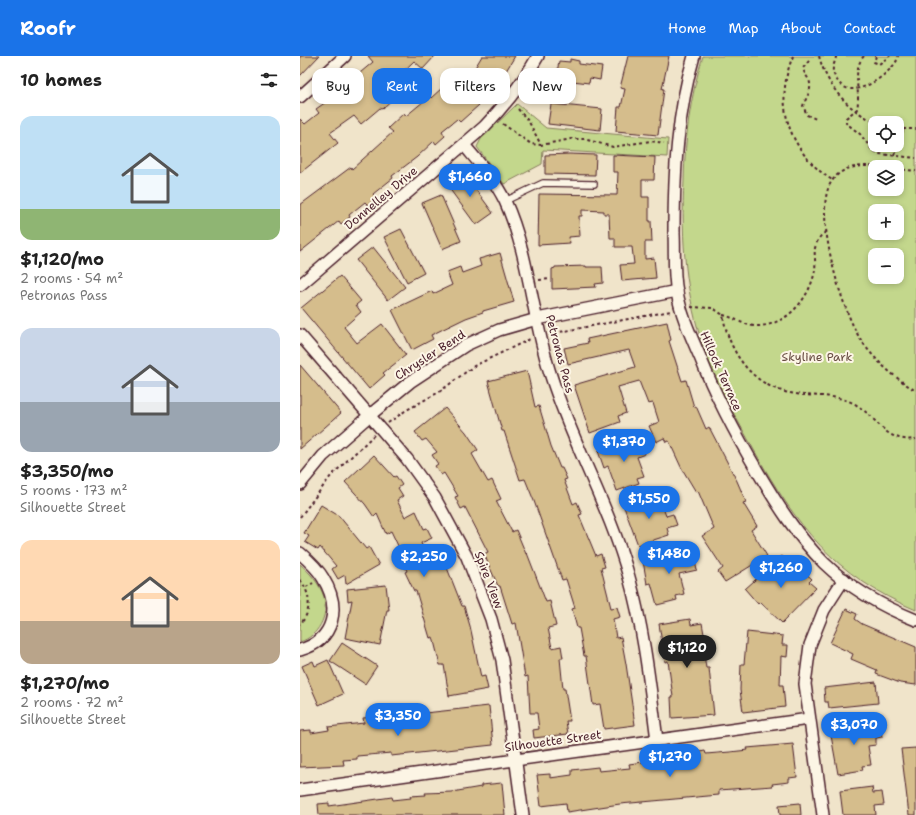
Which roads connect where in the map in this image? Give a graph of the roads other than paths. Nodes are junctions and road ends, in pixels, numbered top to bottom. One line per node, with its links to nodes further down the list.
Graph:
1 (346, 56): 4 (street)
2 (538, 56): 5 (street, Donnelley Drive)
3 (694, 56): 9 (street, Hillock Terrace)
4 (300, 97)
5 (464, 145): 7 (street, Petronas Pass); 8 (street, Donnelley Drive)
6 (594, 184): 7 (lane)
7 (505, 201): 10 (street, Petronas Pass)
8 (300, 285)
9 (676, 291): 10 (street, Chrysler Bend); 15 (street, Hillock Terrace)
10 (537, 319): 12 (street, Chrysler Bend); 19 (street, Petronas Pass)
11 (300, 335): 12 (street, Spire View)
12 (370, 415): 13 (street, Chrysler Bend); 20 (street, Spire View)
13 (300, 484)
14 (300, 553): 17 (street)
15 (844, 580): 16 (street, Hillock Terrace); 18 (street)
16 (916, 620)
17 (300, 650)
18 (809, 719): 19 (street, Silhouette Street); 23 (street)
19 (658, 740): 20 (street, Silhouette Street)
20 (516, 759): 21 (street, Silhouette Street); 22 (street, Spire View)
21 (300, 790)
22 (523, 815)
23 (823, 815)

